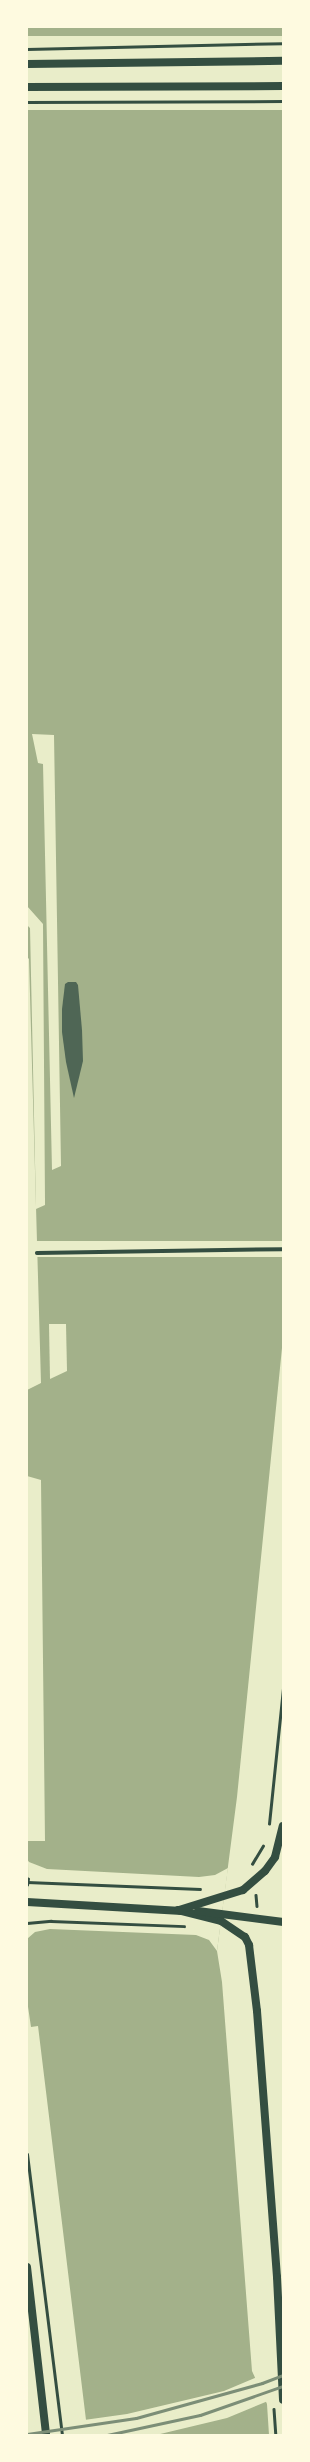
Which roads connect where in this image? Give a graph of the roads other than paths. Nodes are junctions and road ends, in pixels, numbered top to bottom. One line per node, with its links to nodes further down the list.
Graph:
1 (283, 60): 2 (main road)
2 (27, 64)
3 (283, 86): 4 (main road)
4 (27, 87)
5 (283, 1249): 6 (street)
6 (38, 1253)
7 (283, 1826): 9 (main road)
8 (27, 1902): 9 (main road)
9 (178, 1910): 10 (main road)
10 (222, 1917): 11 (main road); 14 (main road)
11 (283, 1922)
12 (27, 2154): 16 (lane)
13 (27, 2267): 15 (main road)
14 (283, 2400)
15 (46, 2435)
16 (62, 2435)

